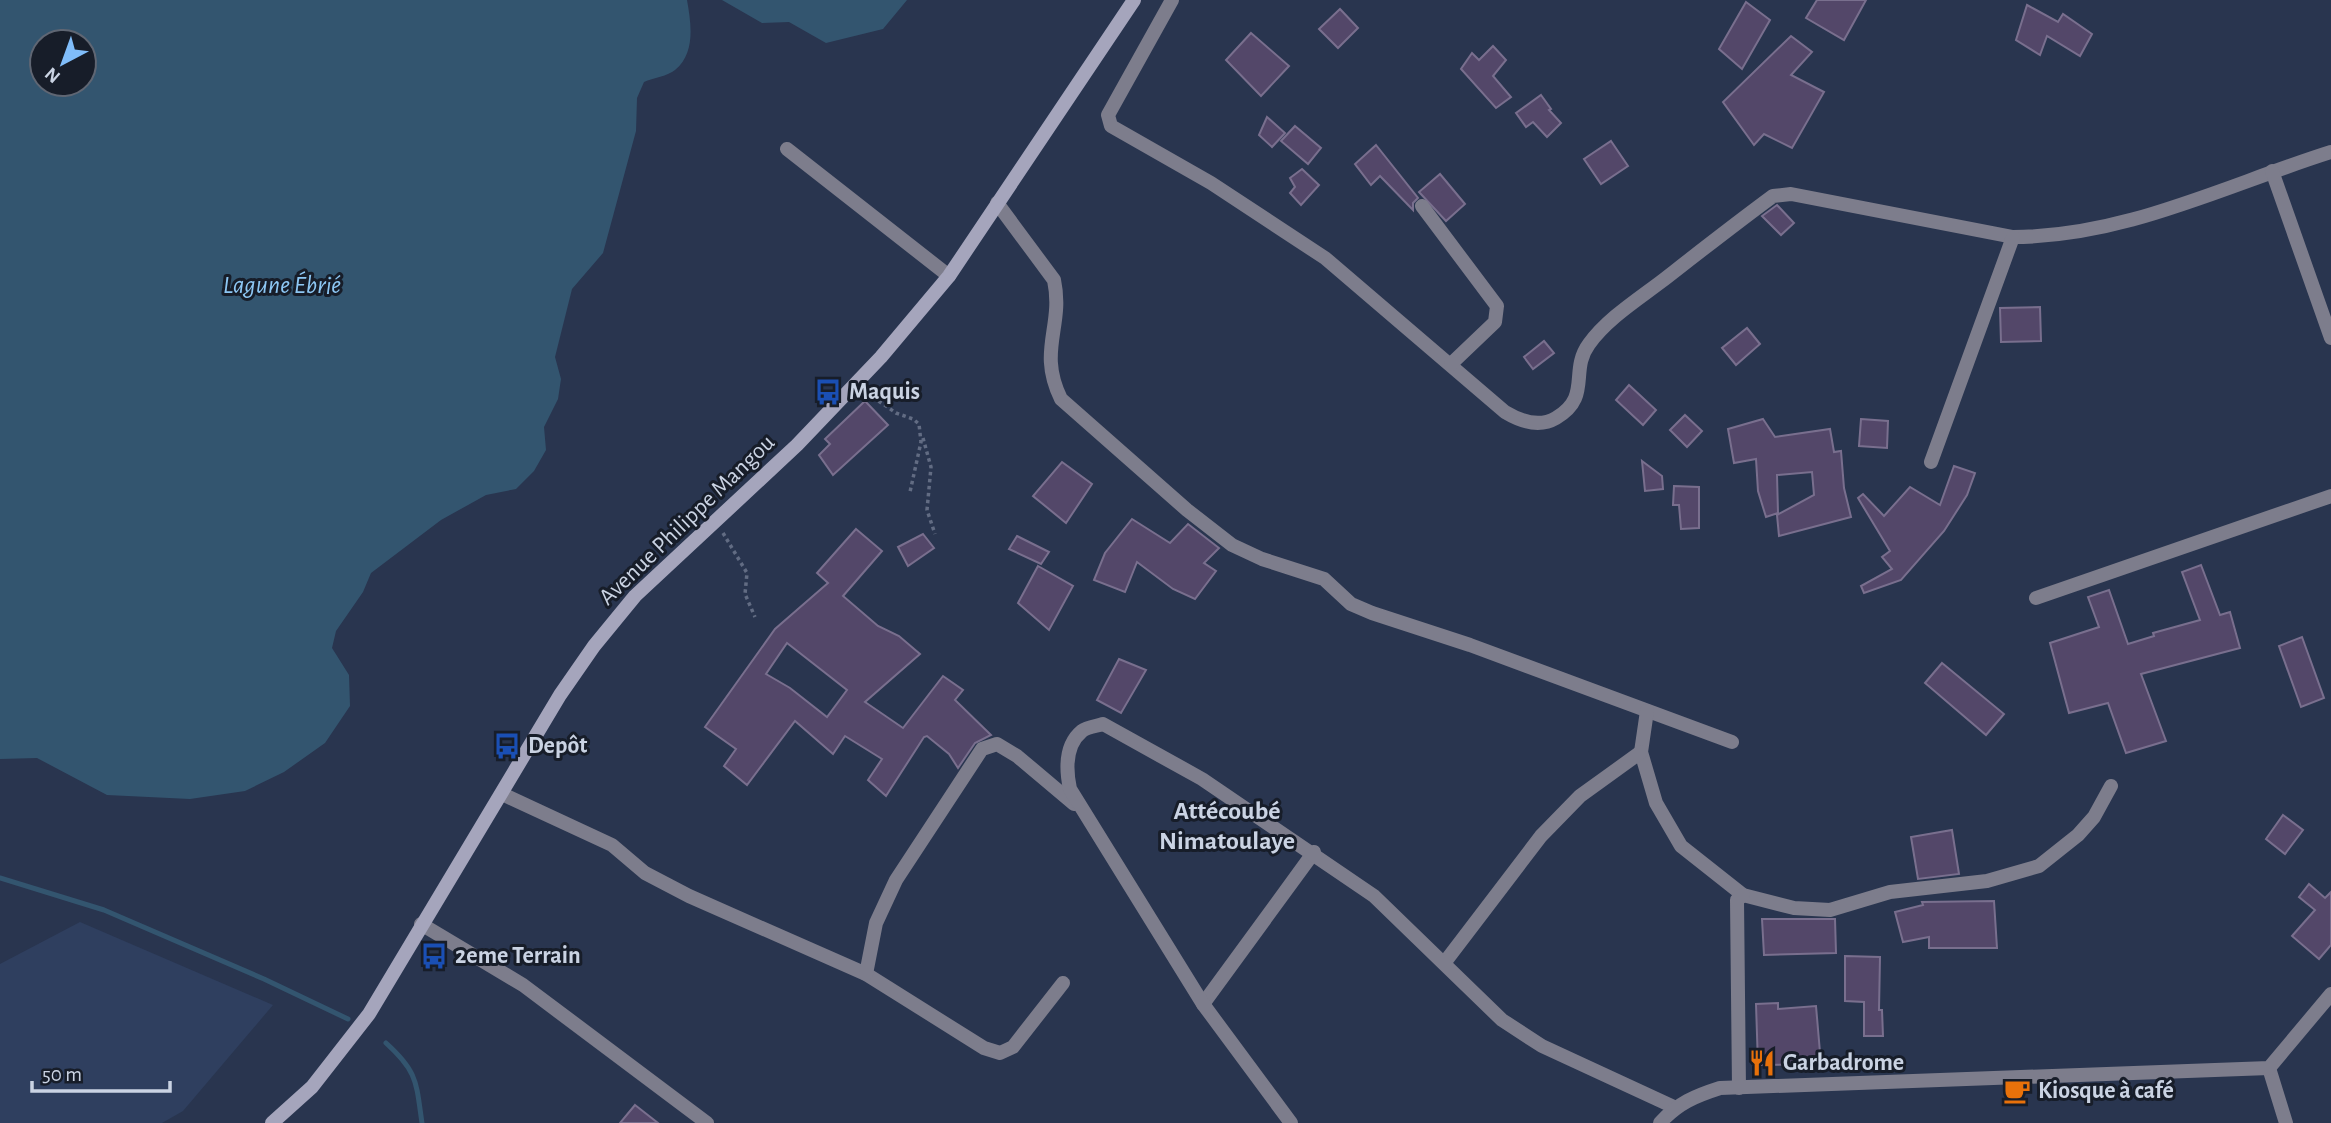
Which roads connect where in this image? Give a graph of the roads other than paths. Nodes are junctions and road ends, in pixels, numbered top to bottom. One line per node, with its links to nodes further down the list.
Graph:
1 (1134, 0): 6 (street, Avenue Philippe Mangou)
2 (1172, 0): 11 (street)
3 (787, 149): 9 (street)
4 (2331, 152): 5 (street)
5 (2272, 171): 8 (street); 10 (street)
6 (998, 202): 9 (street, Avenue Philippe Mangou); 15 (street)
7 (1422, 206): 11 (street)
8 (2013, 237): 11 (street); 12 (street)
9 (949, 276): 19 (street, Avenue Philippe Mangou)
10 (2331, 338)
11 (1451, 364)
12 (1931, 462)
13 (2331, 496): 14 (street)
14 (2036, 598)
15 (1647, 711): 16 (street); 17 (street)
16 (1732, 742)
17 (1641, 752): 22 (street); 24 (street)
18 (2111, 786): 22 (street)
19 (502, 794): 23 (street, Avenue Philippe Mangou); 25 (street)
20 (1086, 814): 21 (street); 25 (street); 28 (street)
21 (1314, 852): 24 (street); 28 (street)
22 (1743, 895): 30 (street)
23 (421, 925): 32 (street, Avenue Philippe Mangou); 33 (street)
24 (1445, 962): 31 (street)
25 (866, 975): 26 (street)
26 (1063, 983)
27 (2331, 994): 29 (street)
28 (1203, 1004): 34 (street)
29 (2269, 1068): 30 (street); 36 (street)
30 (1739, 1088): 31 (street)
31 (1674, 1107): 35 (street)
32 (272, 1123)
33 (707, 1123)
34 (1291, 1123)
35 (1660, 1123)
36 (2286, 1123)

